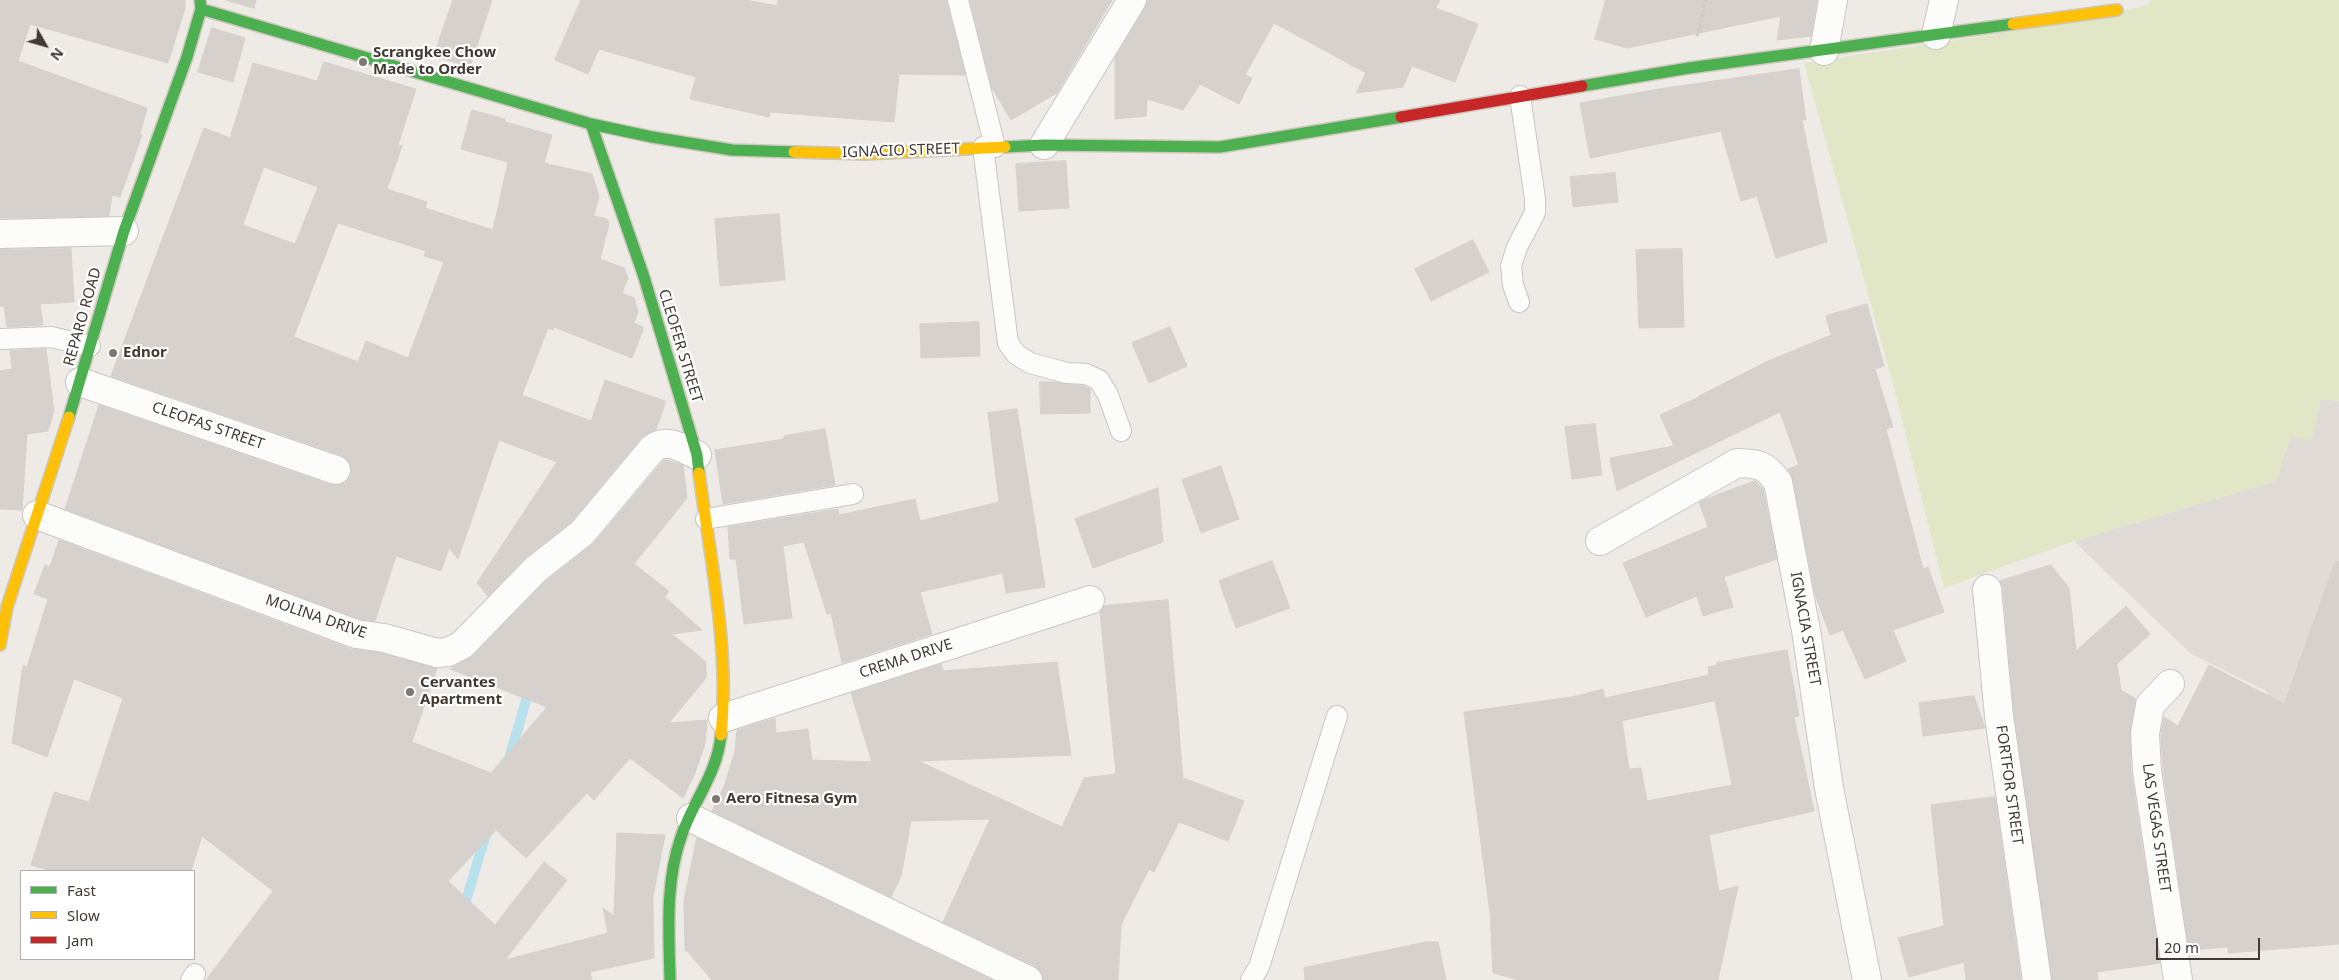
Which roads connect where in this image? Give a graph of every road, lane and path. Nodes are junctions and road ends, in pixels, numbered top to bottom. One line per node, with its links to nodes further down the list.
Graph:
1 (958, 0): 12 (lane)
2 (1132, 0): 11 (street)
3 (1833, 0): 8 (street)
4 (1944, 0): 7 (street)
5 (201, 4): 10 (street); 13 (street, REPARO ROAD)
6 (2117, 10): 7 (street, IGNACIO STREET)
7 (1936, 35): 8 (street, IGNACIO STREET)
8 (1824, 50): 9 (street, IGNACIO STREET)
9 (1520, 96): 11 (street, IGNACIO STREET); 15 (lane)
10 (591, 124): 12 (street, IGNACIO STREET); 20 (street, CLEOFER STREET)
11 (1044, 145): 12 (street, IGNACIO STREET)
12 (989, 147): 19 (lane)
13 (124, 231): 14 (street); 17 (street, REPARO ROAD)
14 (0, 234)
15 (1518, 302)
16 (0, 339): 17 (lane)
17 (90, 346): 18 (street, REPARO ROAD)
18 (80, 382): 21 (street, CLEOFAS STREET); 23 (street, REPARO ROAD)
19 (1121, 431)
20 (697, 455): 23 (street, MOLINA DRIVE); 24 (street, CLEOFER STREET)
21 (336, 470)
22 (853, 494): 24 (lane)
23 (37, 515): 28 (street, REPARO ROAD)
24 (706, 519): 32 (street, CLEOFER STREET)
25 (1600, 541): 37 (street, IGNACIA STREET)
26 (1987, 589): 38 (street, FORTFOR STREET)
27 (1090, 600): 32 (street, CREMA DRIVE)
28 (3, 607): 29 (street, REPARO ROAD)
29 (0, 645)
30 (2170, 684): 39 (street, LAS VEGAS STREET)
31 (1338, 716): 36 (lane)
32 (722, 718): 33 (street, CLEOFER STREET)
33 (691, 818): 34 (street, CLEOFER STREET); 35 (street)
34 (670, 980)
35 (1028, 980)
36 (1251, 980)
37 (1867, 980)
38 (2037, 980)
39 (2178, 980)

